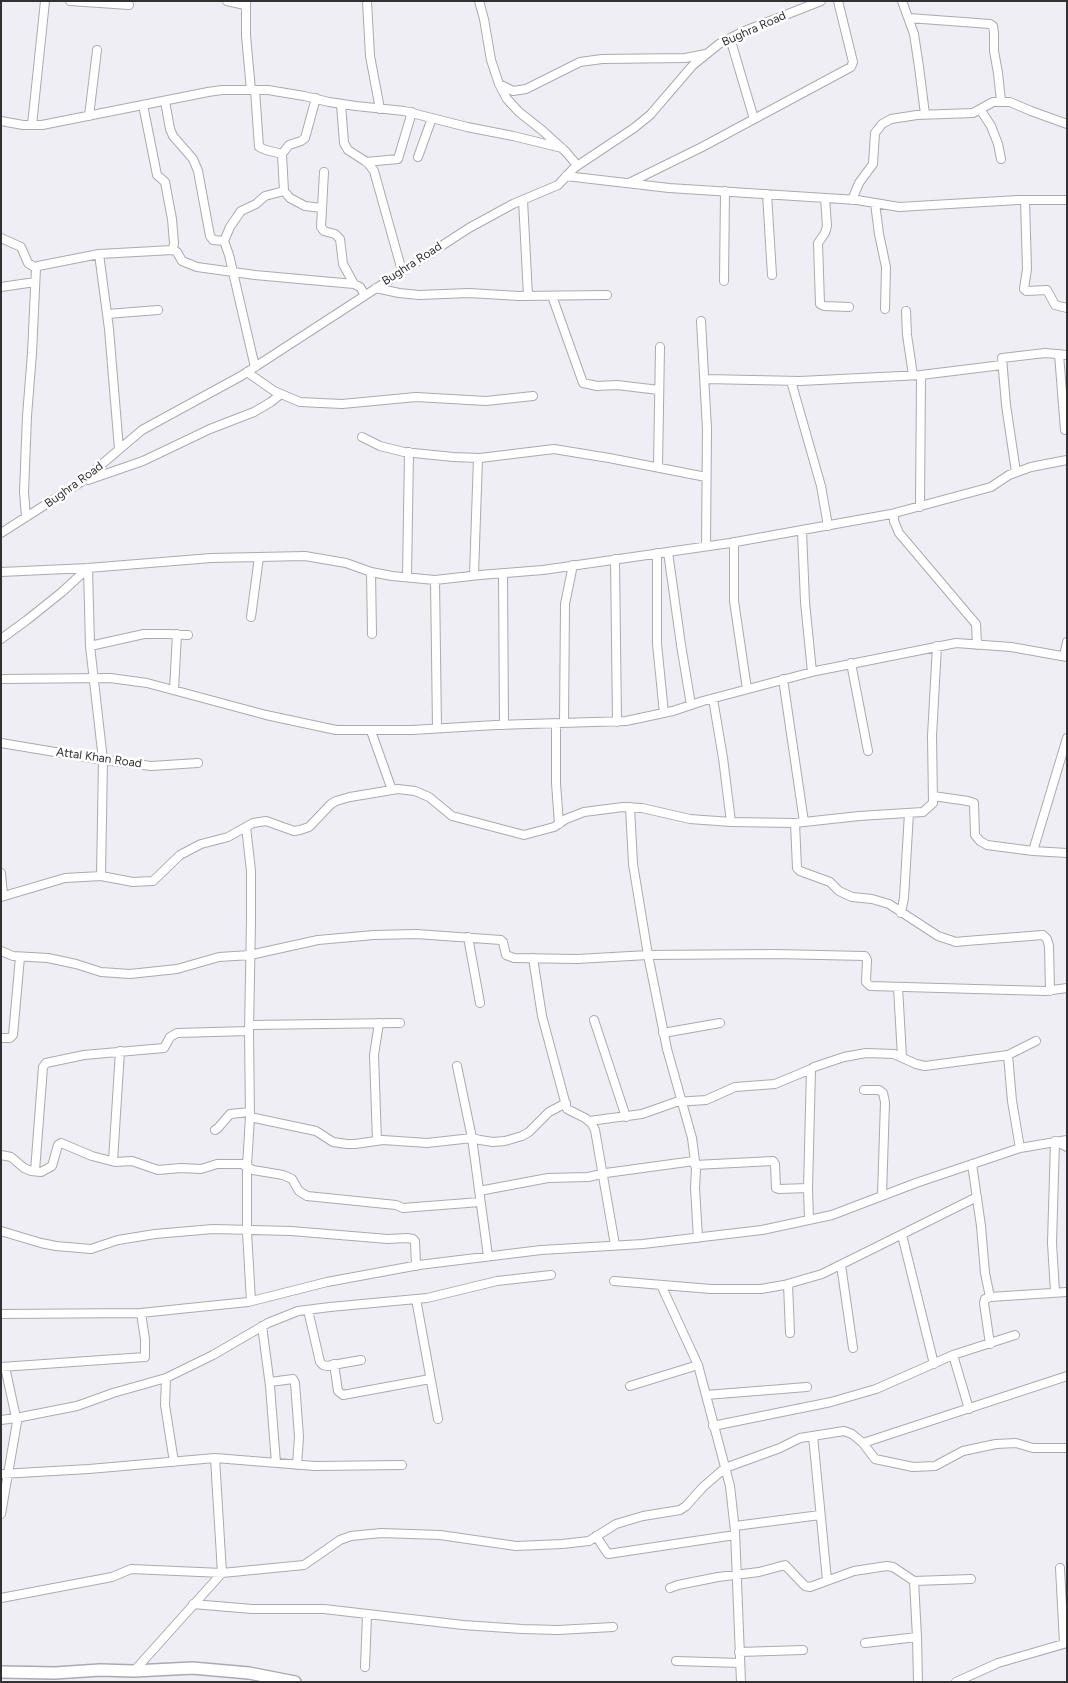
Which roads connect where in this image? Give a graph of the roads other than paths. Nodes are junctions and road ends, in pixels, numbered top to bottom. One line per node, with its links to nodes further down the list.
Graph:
1 (44, 1): 31 (street)
2 (70, 1): 10 (street)
3 (227, 1): 9 (street)
4 (367, 1): 23 (street)
5 (479, 1): 15 (street)
6 (821, 1): 12 (street, Bughra Road)
7 (838, 1): 28 (street)
8 (902, 1): 11 (street)
9 (246, 3): 16 (street)
10 (129, 5)
11 (909, 18): 19 (street); 25 (street)
12 (730, 38): 14 (street, Bughra Road); 28 (street)
13 (97, 50): 26 (street)
14 (707, 54): 15 (street); 37 (street, Bughra Road)
15 (499, 84): 32 (street)
16 (253, 90): 17 (street); 18 (street); 33 (street)
17 (316, 98): 20 (street); 33 (street)
18 (165, 100): 21 (street); 52 (street)
19 (1001, 102): 22 (street); 30 (street)
20 (341, 104): 23 (street); 36 (street)
21 (143, 105): 26 (street); 53 (street)
22 (980, 109): 25 (street); 35 (street)
23 (380, 110): 24 (street)
24 (412, 112): 27 (street); 36 (street)
25 (925, 114): 46 (street)
26 (89, 116): 31 (street)
27 (432, 118): 32 (street); 34 (street)
28 (754, 119): 40 (street)
29 (1, 121): 31 (street)
30 (1067, 124)
31 (32, 125)
32 (562, 148): 37 (street)
33 (282, 154): 41 (street)
34 (418, 157)
35 (1001, 159)
36 (366, 162): 57 (street)
37 (577, 165): 39 (street, Bughra Road)
38 (324, 172): 50 (street)
39 (566, 176): 40 (street); 45 (street, Bughra Road)
40 (629, 183): 42 (street)
41 (284, 191): 50 (street); 52 (street)
42 (724, 191): 43 (street); 59 (street)
43 (767, 194): 44 (street); 58 (street)
44 (825, 198): 46 (street); 68 (street)
45 (523, 200): 57 (street, Bughra Road); 66 (street)
46 (852, 200): 49 (street)
47 (1025, 200): 48 (street); 49 (street); 69 (street)
48 (1067, 200)
49 (875, 203): 70 (street)
50 (322, 208): 61 (street)
51 (1, 238): 55 (street)
52 (224, 241): 56 (street)
53 (173, 250): 54 (street); 56 (street)
54 (99, 254): 55 (street); 73 (street)
55 (36, 268): 60 (street)
56 (233, 271): 61 (street); 78 (street)
57 (402, 271): 63 (street, Bughra Road)
58 (772, 275)
59 (724, 281)
60 (35, 282): 62 (street); 98 (street)
61 (354, 284): 65 (street)
62 (1, 288)
63 (376, 288): 65 (street, Bughra Road); 66 (street)
64 (607, 295): 67 (street)
65 (365, 296): 78 (street, Bughra Road)
66 (528, 296): 67 (street)
67 (552, 296): 83 (street)
68 (849, 307)
69 (1067, 308)
70 (885, 309)
71 (158, 310): 73 (street)
72 (906, 311): 80 (street)
73 (107, 314): 88 (street)
74 (701, 321): 81 (street)
75 (660, 347): 83 (street)
76 (1063, 354): 77 (street); 86 (street)
77 (1002, 365): 80 (street); 93 (street)
78 (254, 367): 79 (street, Bughra Road)
79 (247, 372): 84 (street); 88 (street, Bughra Road)
80 (917, 375): 82 (street); 96 (street)
81 (705, 379): 82 (street); 94 (street)
82 (791, 381): 99 (street)
83 (659, 390): 92 (street)
84 (281, 394): 85 (street); 95 (street)
85 (533, 396)
86 (1065, 430)
87 (362, 437): 89 (street)
88 (120, 449): 95 (street, Bughra Road)
89 (409, 452): 90 (street); 114 (street)
90 (478, 458): 92 (street); 113 (street)
91 (1067, 460): 93 (street)
92 (658, 467): 94 (street)
93 (1016, 472): 96 (street)
94 (706, 477): 103 (street)
95 (81, 482): 98 (street, Bughra Road)
96 (920, 507): 97 (street)
97 (894, 514): 99 (street); 122 (street)
98 (26, 517): 101 (street, Bughra Road)
99 (828, 526): 100 (street)
100 (802, 531): 102 (street); 127 (street)
101 (1, 534)
102 (734, 542): 103 (street); 131 (street)
103 (706, 546): 104 (street)
104 (668, 552): 105 (street); 134 (street)
105 (657, 553): 107 (street); 135 (street)
106 (259, 557): 109 (street); 111 (street); 116 (street)
107 (615, 559): 108 (street); 136 (street)
108 (573, 565): 112 (street); 137 (street)
109 (88, 568): 110 (street); 120 (street); 123 (street)
110 (1, 572)
111 (370, 572): 114 (street); 118 (street)
112 (503, 573): 113 (street); 138 (street)
113 (474, 575): 115 (street)
114 (407, 578): 115 (street)
115 (435, 580): 139 (street)
116 (251, 617)
117 (177, 634): 119 (street); 123 (street); 132 (street)
118 (372, 634)
119 (188, 635)
120 (1, 639)
121 (1067, 642): 125 (street)
122 (977, 645): 124 (street); 125 (street)
123 (90, 646): 128 (street)
124 (937, 646): 126 (street); 147 (street)
125 (1065, 657)
126 (851, 663): 127 (street); 143 (street)
127 (812, 672): 130 (street)
128 (95, 678): 129 (street); 132 (street); 144 (street)
129 (1, 679)
130 (783, 679): 131 (street); 151 (street)
131 (747, 689): 133 (street)
132 (174, 690): 140 (street)
133 (713, 699): 134 (street); 150 (street)
134 (691, 705): 135 (street)
135 (664, 713): 136 (street)
136 (617, 722): 137 (street)
137 (560, 723): 138 (street); 153 (street)
138 (504, 724): 139 (street)
139 (437, 728): 140 (street)
140 (370, 731): 146 (street)
141 (1067, 738): 155 (street)
142 (1, 744): 144 (street, Attal Khan Road)
143 (868, 751)
144 (103, 760): 145 (street, Attal Khan Road); 158 (street)
145 (198, 763)
146 (392, 790): 153 (street); 154 (street)
147 (933, 796): 149 (street); 155 (street)
148 (630, 807): 150 (street); 153 (street); 164 (street)
149 (909, 813): 151 (street); 160 (street)
150 (731, 822): 152 (street)
151 (804, 822): 152 (street)
152 (795, 823): 160 (street)
153 (559, 824)
154 (246, 827): 158 (street); 163 (street)
155 (1032, 851): 156 (street)
156 (1067, 854)
157 (1, 873): 159 (street)
158 (100, 876): 159 (street)
159 (2, 896)
160 (901, 913): 169 (street)
161 (468, 937): 163 (street); 166 (street); 170 (street)
162 (1, 951): 165 (street)
163 (250, 955): 165 (street); 175 (street)
164 (648, 955): 166 (street); 167 (street); 176 (street)
165 (20, 957): 177 (street)
166 (533, 958): 186 (street)
167 (898, 987): 169 (street); 181 (street)
168 (1067, 988): 169 (street)
169 (1050, 991)
170 (480, 1003)
171 (594, 1020): 188 (street)
172 (379, 1023): 173 (street); 175 (street); 193 (street)
173 (400, 1023)
174 (720, 1023): 176 (street)
175 (249, 1028): 179 (street); 187 (street)
176 (663, 1033): 185 (street)
177 (1, 1038)
178 (1036, 1041): 180 (street)
179 (120, 1051): 198 (street); 202 (street)
180 (1008, 1054): 181 (street); 196 (street)
181 (902, 1057): 183 (street)
182 (457, 1066): 191 (street)
183 (811, 1069): 185 (street); 204 (street)
184 (864, 1090): 206 (street)
185 (681, 1102): 188 (street); 199 (street)
186 (566, 1103): 189 (street); 191 (street)
187 (250, 1115): 190 (street); 193 (street); 201 (street)
188 (626, 1117): 189 (street)
189 (589, 1121): 203 (street)
190 (215, 1130)
191 (472, 1138): 193 (street); 205 (street)
192 (1067, 1140): 194 (street)
193 (377, 1141)
194 (1056, 1142): 195 (street); 196 (street); 222 (street)
195 (1067, 1147)
196 (1020, 1148): 200 (street)
197 (1, 1155): 202 (street)
198 (113, 1161): 201 (street); 202 (street)
199 (695, 1163): 203 (street); 204 (street); 213 (street)
200 (972, 1164): 206 (street); 207 (street)
201 (246, 1166): 208 (street); 210 (street)
202 (35, 1171)
203 (602, 1174): 205 (street); 214 (street)
204 (808, 1188): 209 (street)
205 (479, 1191): 208 (street)
206 (882, 1195): 209 (street)
207 (976, 1197): 212 (street); 224 (street)
208 (480, 1202): 215 (street)
209 (809, 1220): 213 (street)
210 (247, 1229): 211 (street); 217 (street); 226 (street)
211 (1, 1231)
212 (902, 1235): 216 (street); 238 (street)
213 (698, 1238): 214 (street)
214 (615, 1245): 215 (street)
215 (488, 1256): 217 (street)
216 (841, 1265): 220 (street); 234 (street)
217 (416, 1266): 226 (street)
218 (551, 1275): 225 (street)
219 (614, 1281): 221 (street)
220 (788, 1284): 221 (street); 231 (street)
221 (661, 1285): 239 (street)
222 (1055, 1292): 223 (street); 224 (street)
223 (1067, 1292)
224 (990, 1297): 233 (street)
225 (416, 1299): 227 (street); 243 (street)
226 (251, 1301): 228 (street)
227 (308, 1310): 230 (street); 237 (street)
228 (141, 1313): 229 (street); 240 (street)
229 (1, 1314)
230 (262, 1326): 242 (street); 244 (street)
231 (790, 1333)
232 (1015, 1335): 233 (street)
233 (990, 1344): 235 (street)
234 (853, 1348)
235 (953, 1355): 238 (street); 248 (street)
236 (361, 1360): 237 (street)
237 (334, 1364): 243 (street)
238 (934, 1364): 252 (street)
239 (698, 1365): 245 (street); 247 (street)
240 (3, 1367): 249 (street)
241 (1067, 1376): 248 (street)
242 (166, 1378): 249 (street); 257 (street)
243 (430, 1379): 251 (street)
244 (270, 1382): 258 (street); 259 (street)
245 (630, 1386)
246 (807, 1387): 247 (street)
247 (706, 1395): 252 (street)
248 (969, 1409): 254 (street)
249 (16, 1418): 250 (street); 262 (street)
250 (1, 1420)
251 (438, 1420)
252 (713, 1426): 261 (street)
253 (813, 1436): 254 (street); 261 (street); 264 (street)
254 (863, 1443): 255 (street)
255 (1067, 1448)
256 (215, 1458): 257 (street); 258 (street); 269 (street)
257 (174, 1462): 262 (street)
258 (276, 1463): 259 (street)
259 (297, 1465): 260 (street)
260 (402, 1465)
261 (725, 1468): 265 (street); 267 (street)
262 (5, 1473): 263 (street)
263 (1, 1514)
264 (820, 1515): 265 (street); 272 (street)
265 (735, 1526): 266 (street)
266 (735, 1535): 267 (street); 270 (street)
267 (596, 1536): 269 (street)
268 (1060, 1568): 281 (street)
269 (222, 1573): 275 (street); 276 (street)
270 (737, 1574): 272 (street); 274 (street); 283 (street)
271 (971, 1578): 273 (street)
272 (827, 1580): 273 (street)
273 (914, 1581): 279 (street)
274 (670, 1588)
275 (1, 1598)
276 (194, 1604): 277 (street); 287 (street)
277 (366, 1615): 278 (street); 286 (street)
278 (613, 1627)
279 (917, 1637): 280 (street); 291 (street)
280 (865, 1643)
281 (1065, 1643): 292 (street)
282 (803, 1650): 283 (street)
283 (739, 1652): 285 (street)
284 (676, 1661): 285 (street)
285 (740, 1663): 290 (street)
286 (365, 1667)
287 (134, 1671): 288 (highway); 289 (highway)
288 (1, 1672)
289 (295, 1682)
290 (741, 1682)
291 (918, 1682)
292 (956, 1682)

